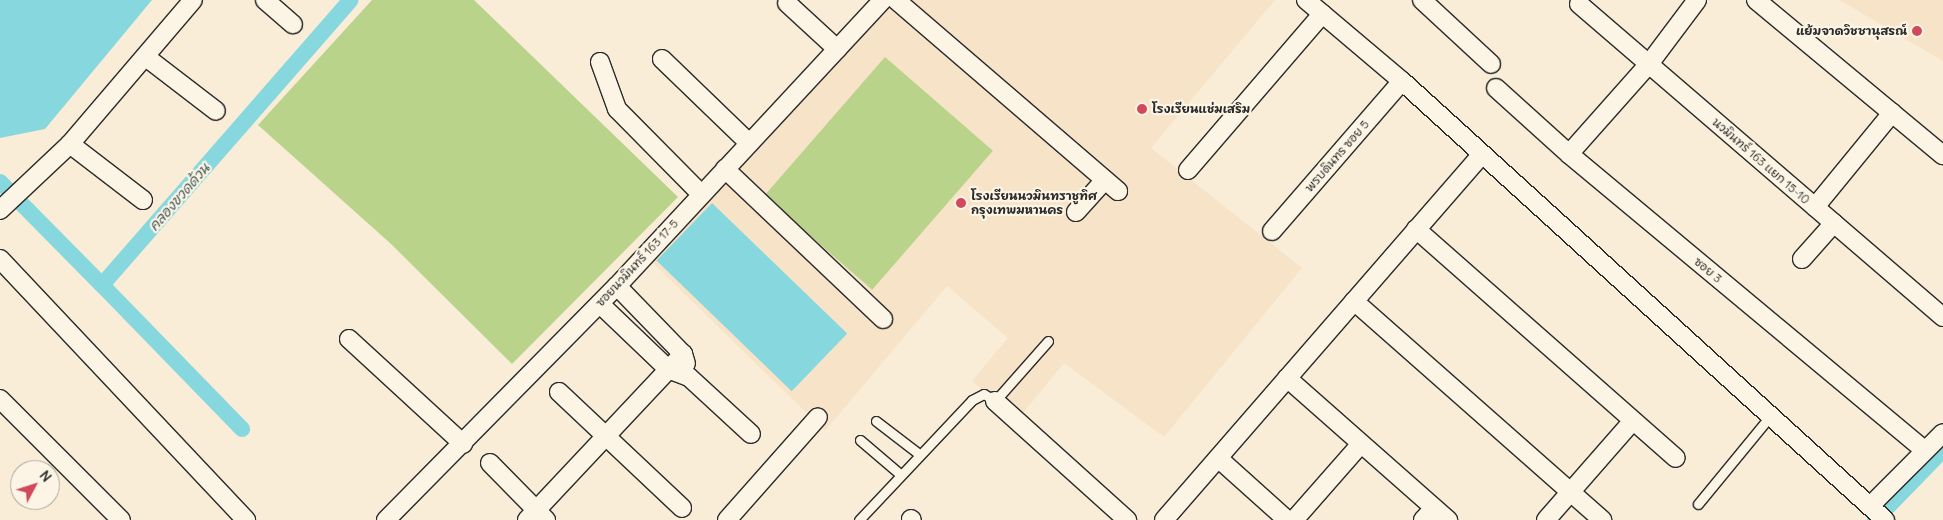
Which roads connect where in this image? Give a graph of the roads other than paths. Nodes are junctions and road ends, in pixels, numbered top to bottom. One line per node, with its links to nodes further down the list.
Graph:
1 (193, 0): 14 (street)
2 (265, 0): 12 (street)
3 (883, 0): 13 (street, ซอยนวมินทร์ 163 17-5)
4 (896, 0): 30 (street)
5 (1306, 0): 11 (street)
6 (1422, 0): 17 (street)
7 (1697, 0): 18 (street)
8 (1756, 0): 22 (street)
9 (787, 3): 13 (street)
10 (1579, 4): 18 (street, นวมินทร์ 163 แยก 15-10)
11 (1322, 14): 19 (street); 29 (street)
12 (293, 24)
13 (837, 49): 23 (street, ซอยนวมินทร์ 163 17-5)
14 (146, 57): 21 (street); 24 (street)
15 (662, 59): 23 (street)
16 (600, 62): 32 (street)
17 (1491, 64)
18 (1649, 64): 25 (street); 35 (street, นวมินทร์ 163 แยก 15-10)
19 (1402, 81): 27 (street); 39 (street, พรบดินทร ซอย 5)
20 (1496, 88): 25 (street, ซอย 3)
21 (216, 111)
22 (1892, 113): 26 (street); 35 (street)
23 (749, 143): 28 (street, ซอยนวมินทร์ 163 17-5)
24 (70, 144): 33 (street); 34 (street)
25 (1569, 154): 66 (street, ซอย 3)
26 (1943, 155)
27 (1480, 156): 38 (street); 56 (street)
28 (725, 169): 32 (street, ซอยนวมินทร์ 163 17-5); 46 (street)
29 (1188, 170)
30 (1104, 181): 31 (street); 36 (street)
31 (1118, 192)
32 (701, 194): 42 (street, ซอยนวมินทร์ 163 17-5)
33 (143, 200)
34 (10, 201)
35 (1815, 207): 37 (street, นวมินทร์ 163 แยก 15-10)
36 (1076, 212)
37 (1834, 223): 41 (street); 45 (street, นวมินทร์ 163 แยก 15-10)
38 (1416, 229): 43 (street); 59 (street)
39 (1272, 231)
40 (0, 259): 79 (street)
41 (1802, 259)
42 (617, 286): 44 (street, ซอยนวมินทร์ 163 17-5); 49 (street)
43 (1354, 301): 52 (street); 72 (street)
44 (600, 304): 50 (street); 64 (street, ซอยนวมินทร์ 163 17-5)
45 (1943, 317)
46 (883, 319)
47 (349, 339): 64 (street)
48 (1048, 341): 55 (lane)
49 (682, 354): 50 (street); 51 (street)
50 (668, 369): 51 (street); 62 (street)
51 (689, 377): 61 (street)
52 (1287, 378): 65 (street); 68 (street)
53 (559, 392): 62 (street)
54 (0, 399): 78 (street)
55 (995, 401): 67 (lane); 83 (street)
56 (1771, 415): 73 (lane); 75 (street)
57 (818, 417): 81 (street)
58 (876, 421): 67 (lane)
59 (1631, 423): 69 (street); 72 (street)
60 (1943, 433): 66 (street)
61 (750, 434)
62 (605, 435): 74 (street); 77 (street)
63 (860, 440): 71 (lane)
64 (464, 444): 80 (street, ซอยนวมินทร์ 163 17-5)
65 (1360, 445): 76 (street); 86 (street)
66 (1923, 449): 75 (street)
67 (919, 454): 71 (lane)
68 (1218, 458): 84 (street); 85 (street)
69 (1676, 458)
70 (490, 464): 77 (street)
71 (900, 474): 82 (lane)
72 (1570, 492): 88 (street); 89 (street)
73 (1698, 504)
74 (682, 508)
75 (1876, 512)
76 (1428, 514): 87 (street)
77 (536, 517)
78 (121, 520)
79 (246, 520)
80 (386, 520)
81 (727, 520)
82 (860, 520)
83 (1127, 520)
84 (1164, 520)
85 (1287, 520)
86 (1294, 520)
87 (1448, 520)
88 (1546, 520)
89 (1602, 520)

